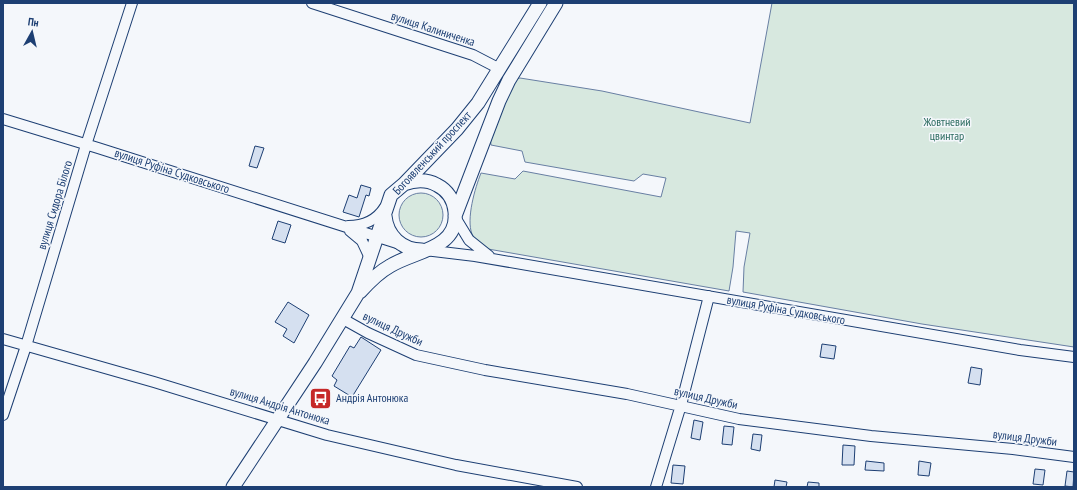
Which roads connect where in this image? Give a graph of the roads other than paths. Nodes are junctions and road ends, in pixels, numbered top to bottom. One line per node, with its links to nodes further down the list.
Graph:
1 (132, 3): 7 (street, вулиця Сидора Білого)
2 (312, 3): 5 (street, вулиця Калиниченка)
3 (540, 3): 5 (main road, Богоявленський проспект)
4 (556, 3): 10 (main road, Богоявленський проспект)
5 (500, 69): 8 (main road, Богоявленський проспект)
6 (3, 120): 7 (street, вулиця Руфіна Судковського)
7 (86, 145): 11 (street, вулиця Руфіна Судковського); 21 (street, вулиця Сидора Білого)
8 (404, 184): 9 (main road, Богоявленський проспект); 10 (main road)
9 (386, 211): 11 (street, вулиця Руфіна Судковського); 12 (main road, Богоявленський проспект); 13 (main road)
10 (455, 216): 14 (main road, Богоявленський проспект); 16 (street, вулиця Руфіна Судковського)
11 (340, 225): 12 (street, вулиця Руфіна Судковського); 15 (street, вулиця Руфіна Судковського)
12 (377, 237): 13 (street, вулиця Руфіна Судковського); 15 (main road, Богоявленський проспект)
13 (400, 244): 14 (main road, вулиця Руфіна Судковського)
14 (423, 250): 16 (street, вулиця Руфіна Судковського); 17 (main road, Богоявленський проспект)
15 (370, 258): 17 (main road, Богоявленський проспект)
16 (498, 260): 18 (street, вулиця Руфіна Судковського)
17 (358, 293): 19 (main road, Богоявленський проспект)
18 (709, 296): 22 (street, вулиця Руфіна Судковського); 23 (street)
19 (342, 319): 23 (street, вулиця Дружби); 25 (main road, Богоявленський проспект)
20 (3, 338): 21 (street, вулиця Андрія Антонюка)
21 (26, 346): 24 (street, вулиця Сидора Білого); 25 (street, вулиця Андрія Антонюка)
22 (1074, 357)
23 (681, 405): 26 (street, вулиця Дружби); 29 (street)
24 (3, 415)
25 (277, 420): 27 (main road, Богоявленський проспект); 28 (street, вулиця Андрія Антонюка)
26 (1074, 458)
27 (233, 487)
28 (577, 487)
29 (656, 487)

